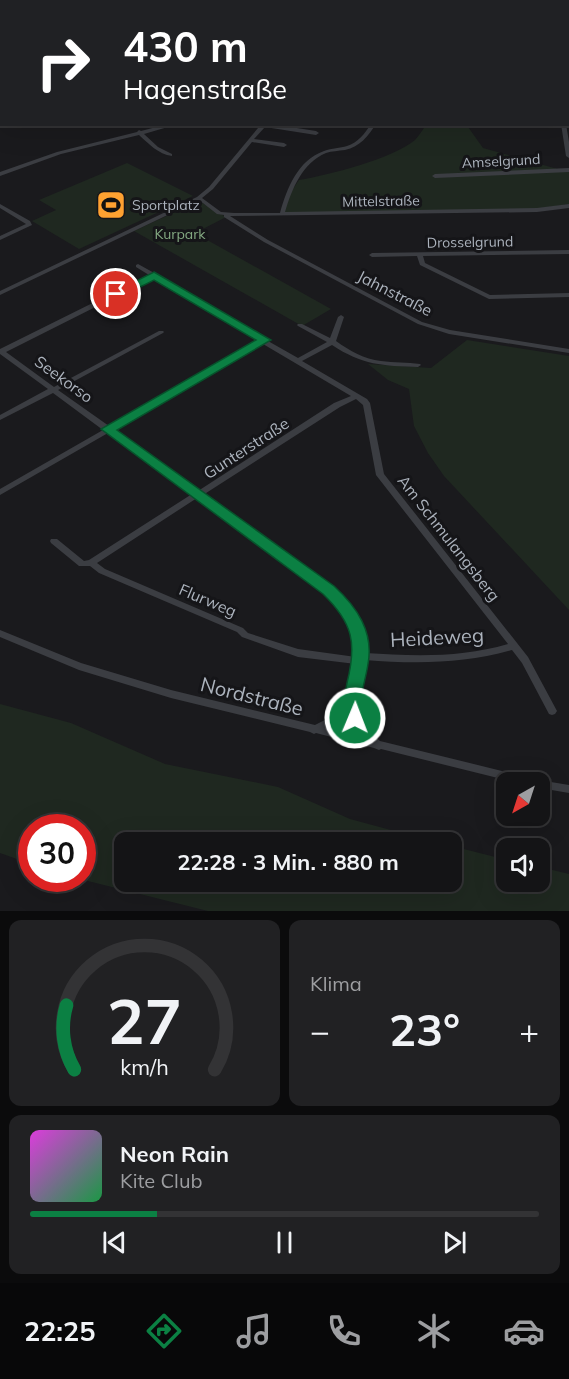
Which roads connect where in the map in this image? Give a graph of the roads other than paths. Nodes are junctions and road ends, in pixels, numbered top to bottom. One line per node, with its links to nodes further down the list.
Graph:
1 (167, 126): 6 (street)
2 (263, 126): 8 (street)
3 (270, 126): 7 (street)
4 (373, 126): 18 (street)
5 (563, 126): 11 (street)
6 (139, 132): 10 (street); 13 (street)
7 (316, 133)
8 (251, 140): 9 (street); 15 (street)
9 (284, 145)
10 (170, 155)
11 (569, 156)
12 (569, 170): 14 (street, Amselgrund)
13 (0, 174)
14 (435, 176)
15 (199, 198): 19 (street); 26 (street)
16 (0, 206): 20 (street)
17 (569, 206): 18 (street, Mittelstraße)
18 (282, 214): 19 (street, Mittelstraße)
19 (225, 215): 33 (street, Jahnstraße)
20 (0, 238)
21 (569, 252): 22 (street, Drosselgrund)
22 (419, 254): 23 (street, Drosselgrund); 27 (street)
23 (372, 255)
24 (138, 266): 25 (street)
25 (154, 275): 31 (street); 34 (street)
26 (0, 293)
27 (569, 295)
28 (341, 317): 32 (street)
29 (300, 324): 32 (street)
30 (161, 332): 37 (street)
31 (265, 340): 35 (street); 40 (street)
32 (332, 342): 35 (street); 36 (street)
33 (569, 351)
34 (0, 352): 37 (street, Seekorso)
35 (298, 361): 38 (street)
36 (418, 365)
37 (53, 390): 39 (street); 40 (street, Seekorso)
38 (356, 397): 42 (street, Gunterstraße); 46 (street, Am Schmulangsberg)
39 (0, 418)
40 (108, 429): 41 (street); 42 (street, Seekorso)
41 (0, 492)
42 (197, 495): 44 (street, Gunterstraße); 47 (street, Seekorso)
43 (54, 541): 44 (street, Flurweg)
44 (91, 563): 47 (street, Flurweg)
45 (0, 633): 50 (street, Nordstraße)
46 (514, 646): 47 (street, Heideweg); 49 (street, Am Schmulangsberg)
47 (361, 659): 48 (street, Seekorso)
48 (351, 704): 50 (street); 51 (street)
49 (552, 711)
50 (314, 730): 51 (street, Nordstraße)
51 (379, 746): 52 (street, Nordstraße)
52 (496, 773)
53 (550, 785): 54 (street, Nordstraße)
54 (569, 789)

